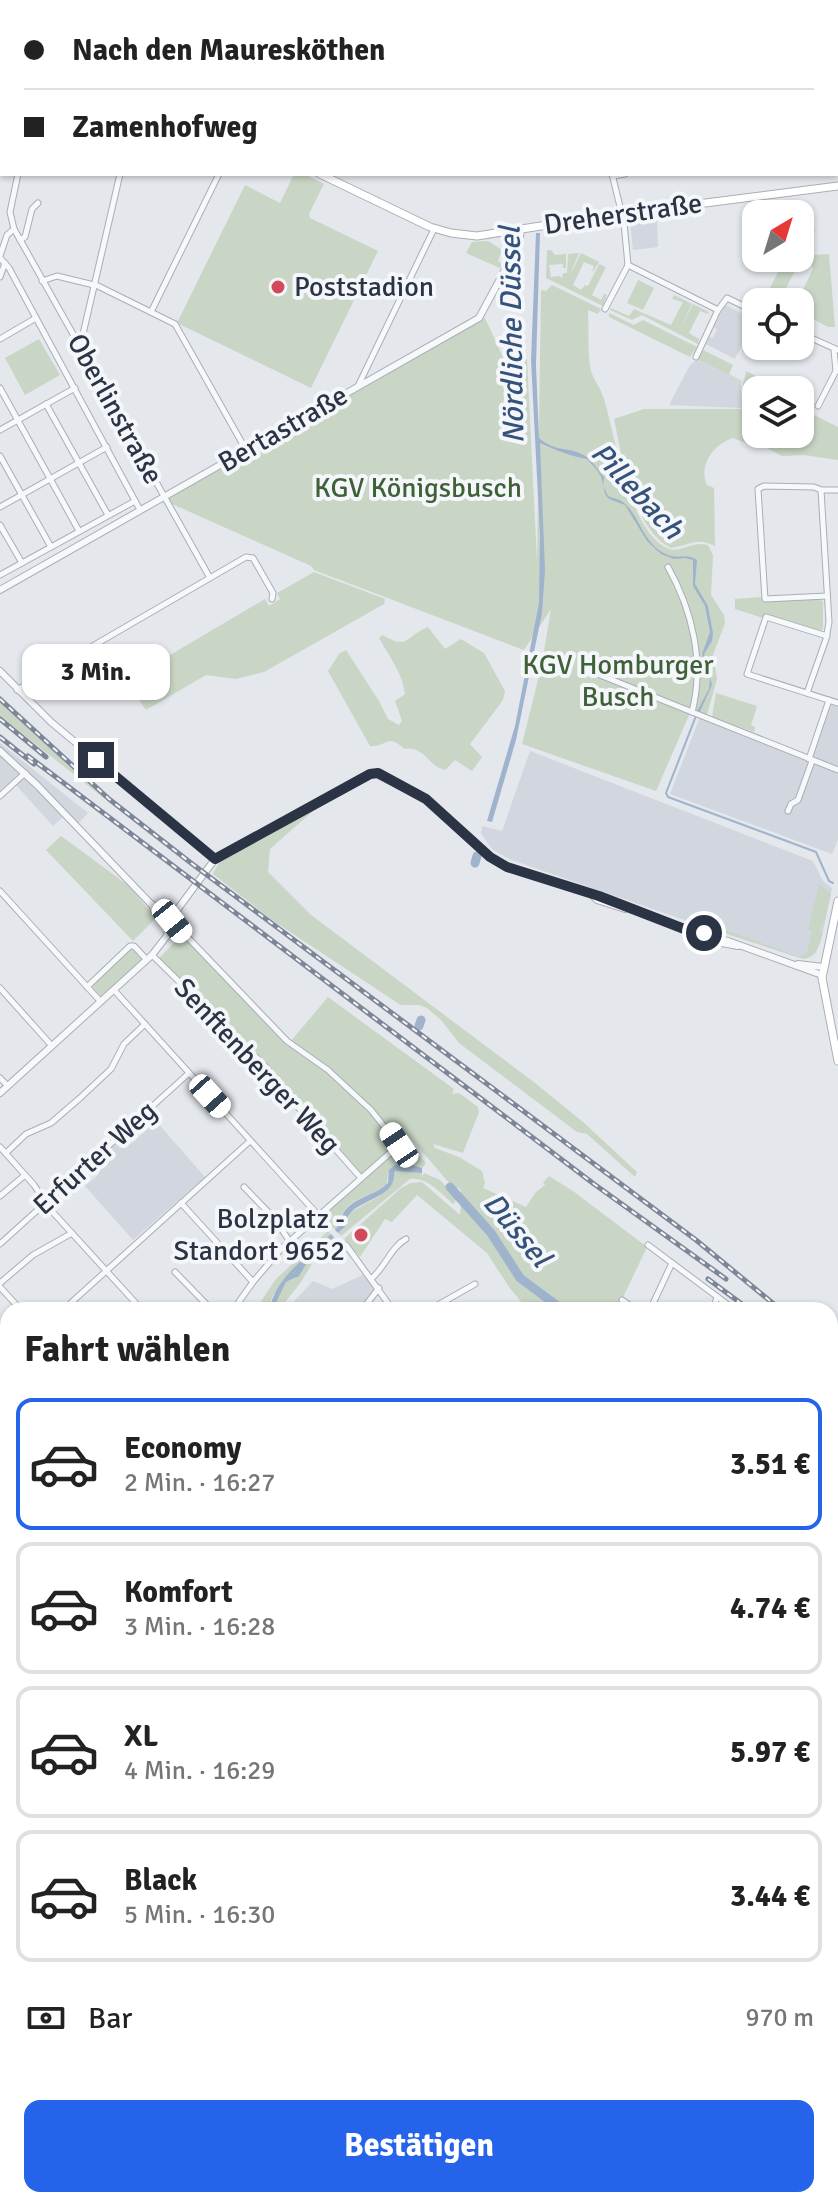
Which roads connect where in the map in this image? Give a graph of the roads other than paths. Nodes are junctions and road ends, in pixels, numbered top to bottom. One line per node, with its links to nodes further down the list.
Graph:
1 (18, 176): 9 (street)
2 (120, 176): 17 (street)
3 (218, 176): 21 (street)
4 (326, 176): 10 (main road, Dreherstraße)
5 (613, 176): 8 (street)
6 (838, 186): 8 (main road, Dreherstraße)
7 (38, 203): 12 (street)
8 (622, 213): 11 (main road, Dreherstraße); 14 (street)
9 (14, 229): 12 (street, Oberlinstraße); 13 (street)
10 (434, 229): 11 (main road, Dreherstraße); 28 (street)
11 (521, 229): 28 (street, Bertastraße)
12 (20, 240): 16 (street, Oberlinstraße)
13 (2, 259): 15 (street); 22 (street)
14 (628, 265): 19 (street); 20 (street)
15 (0, 277)
16 (42, 281): 17 (street); 25 (street, Oberlinstraße)
17 (94, 285): 21 (street); 25 (street)
18 (742, 305): 20 (street)
19 (605, 309)
20 (718, 310): 27 (street)
21 (151, 312): 36 (street)
22 (36, 318): 23 (street); 30 (street)
23 (0, 339)
24 (814, 340): 26 (street)
25 (80, 347): 43 (street, Oberlinstraße)
26 (836, 350): 32 (street)
27 (696, 357)
28 (358, 386): 36 (street, Bertastraße)
29 (0, 388): 33 (street)
30 (75, 388): 31 (street); 35 (street)
31 (46, 404): 33 (street); 38 (street)
32 (818, 406)
33 (18, 420): 34 (street); 39 (street)
34 (0, 430)
35 (107, 447): 38 (street); 44 (street)
36 (246, 450): 43 (street, Bertastraße)
37 (0, 456): 42 (street)
38 (79, 463): 39 (street); 47 (street)
39 (50, 479): 42 (street); 49 (street)
40 (821, 490): 41 (street); 56 (street); 56 (street)
41 (838, 490)
42 (22, 495): 45 (street); 50 (street)
43 (164, 496): 46 (street, Bertastraße); 54 (street, Oberlinstraße)
44 (135, 501): 46 (street); 47 (street)
45 (0, 507)
46 (140, 510): 55 (street, Bertastraße)
47 (108, 515): 49 (street)
48 (0, 525): 51 (street)
49 (79, 531): 50 (street)
50 (51, 547): 51 (street)
51 (22, 563): 53 (street)
52 (668, 567): 65 (street)
53 (0, 575)
54 (210, 578): 57 (street); 61 (street)
55 (0, 590)
56 (827, 596): 58 (street)
57 (272, 599)
58 (827, 636): 62 (street); 62 (street)
59 (0, 671): 61 (street)
60 (600, 675): 65 (street)
61 (17, 690): 72 (street)
62 (807, 693): 63 (street)
63 (829, 700): 64 (street); 67 (street)
64 (838, 703)
65 (693, 712): 67 (street)
66 (0, 751): 69 (street)
67 (810, 760): 68 (street); 71 (street)
68 (838, 770)
69 (25, 773): 70 (street); 75 (street)
70 (0, 796)
71 (788, 811)
72 (215, 859): 75 (street); 77 (street)
73 (0, 891): 78 (street)
74 (838, 901): 77 (main road)
75 (172, 921): 76 (street); 98 (street)
76 (150, 957): 78 (street); 80 (street); 93 (street, Senftenberger Weg)
77 (823, 971): 84 (main road)
78 (87, 987): 81 (street)
79 (0, 988): 83 (street)
80 (114, 990): 81 (street); 82 (street)
81 (101, 1002): 83 (street)
82 (145, 1024): 85 (street); 91 (street)
83 (52, 1046): 87 (street)
84 (838, 1061)
85 (189, 1073): 89 (street); 96 (street, Erfurter Weg)
86 (0, 1078): 87 (street)
87 (8, 1086): 88 (street)
88 (0, 1093)
89 (250, 1141): 97 (street); 98 (street)
90 (0, 1147): 91 (street)
91 (6, 1153): 92 (street)
92 (25, 1175): 95 (street); 96 (street)
93 (361, 1178)
94 (244, 1187): 101 (street)
95 (0, 1196)
96 (45, 1203): 99 (street); 102 (street, Erfurter Weg)
97 (181, 1203): 106 (street); 109 (street)
98 (318, 1215): 101 (street)
99 (72, 1233): 106 (street); 111 (street)
100 (406, 1239): 108 (street)
101 (290, 1242): 109 (street)
102 (0, 1244)
103 (346, 1245): 108 (street)
104 (648, 1245): 105 (street)
105 (672, 1263): 113 (street); 124 (street)
106 (106, 1270): 116 (street); 117 (street)
107 (175, 1272): 118 (street)
108 (372, 1278): 112 (street)
109 (253, 1282): 119 (street)
110 (475, 1284): 122 (street)
111 (0, 1285): 115 (street)
112 (379, 1288): 120 (street); 121 (street)
113 (717, 1297): 125 (street); 126 (street)
114 (622, 1300): 123 (street)
115 (14, 1302)
116 (72, 1302)
117 (135, 1302)
118 (204, 1302)
119 (239, 1302)
120 (366, 1302)
121 (388, 1302)
122 (443, 1302)
123 (625, 1302)
124 (654, 1302)
125 (715, 1302)
126 (724, 1302)

